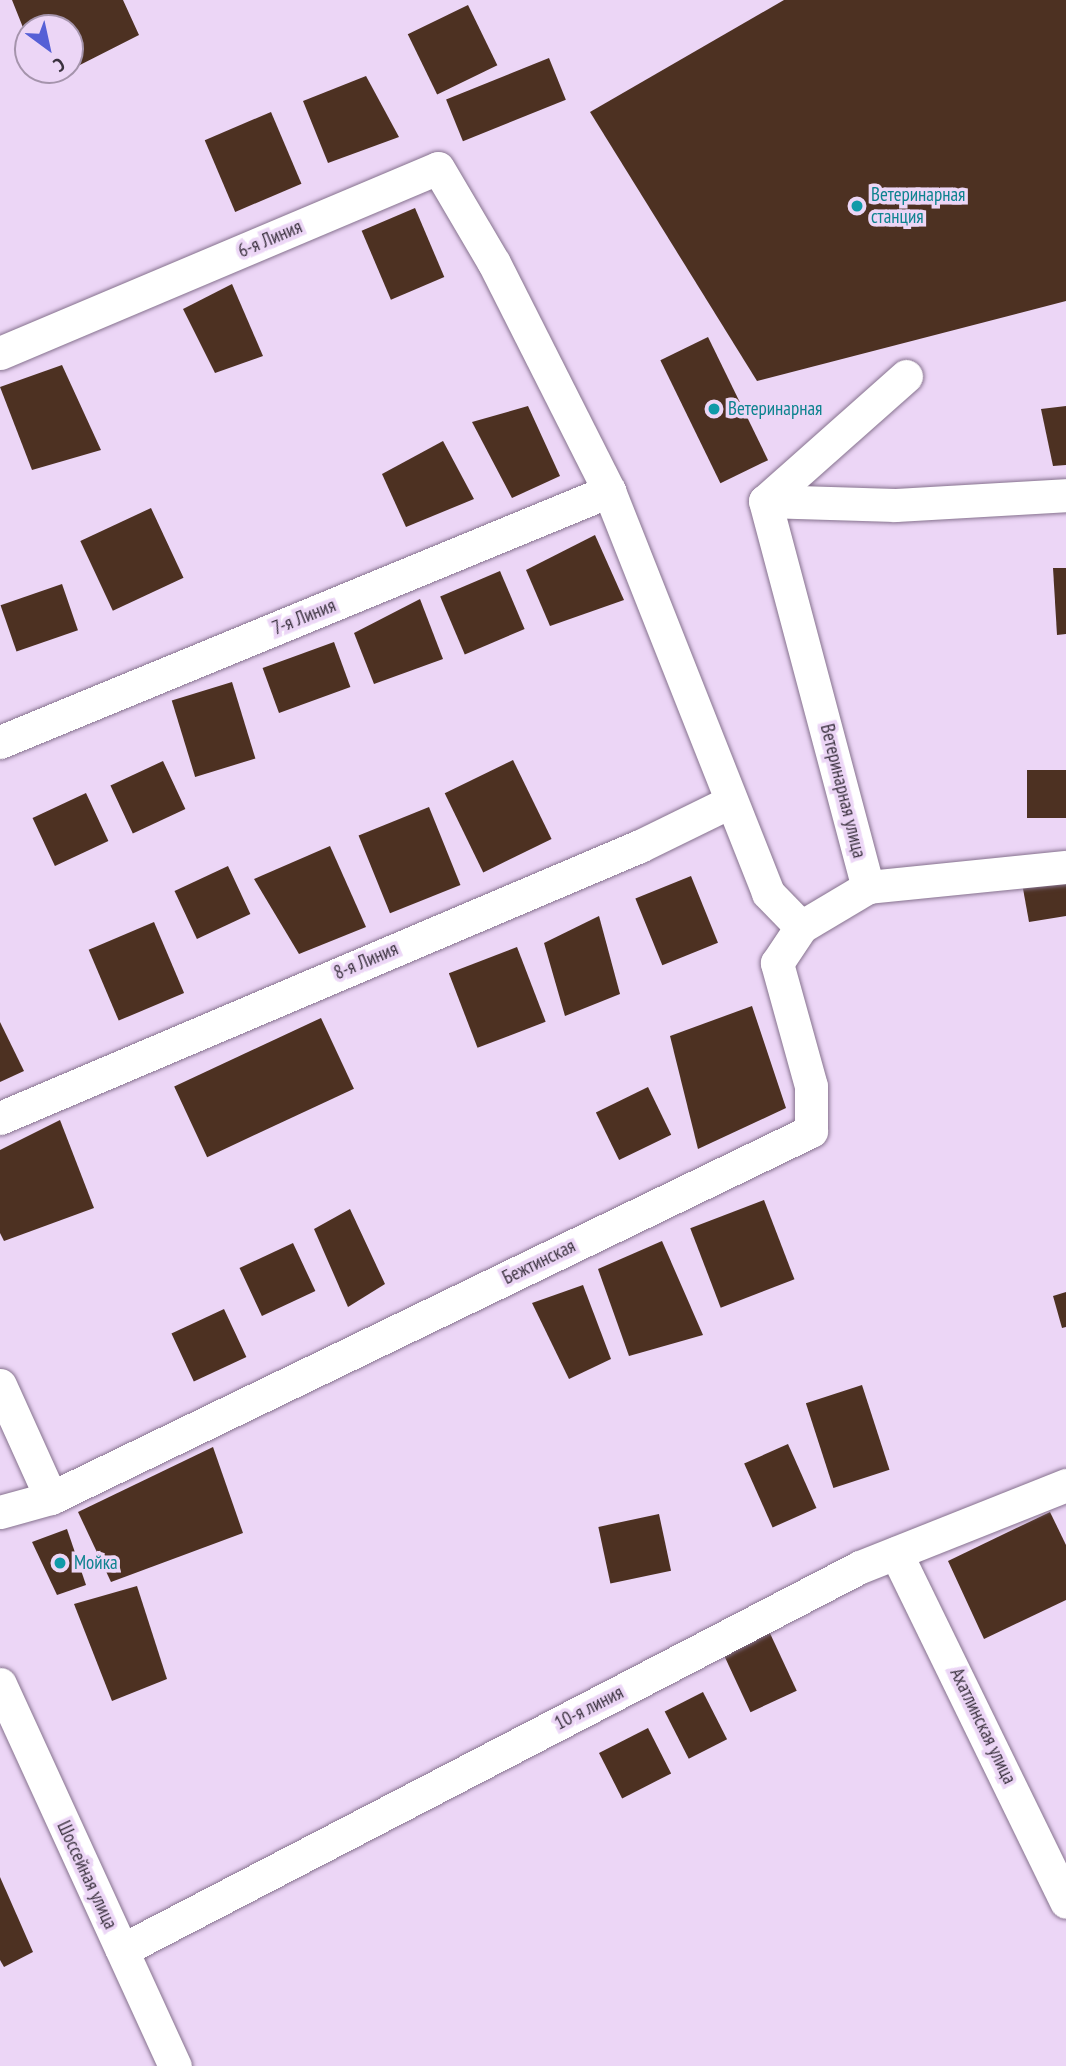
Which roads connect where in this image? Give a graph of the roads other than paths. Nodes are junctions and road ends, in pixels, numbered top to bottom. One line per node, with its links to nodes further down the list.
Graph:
1 (0, 354): 3 (street, 6-я Линия)
2 (905, 376): 5 (street)
3 (609, 491): 6 (street, 7-я Линия); 7 (street)
4 (1066, 495): 5 (street)
5 (765, 501): 9 (street, Ветеринарная улица)
6 (0, 742)
7 (730, 802): 10 (street); 11 (street, 8-я Линия)
8 (1066, 867): 9 (street)
9 (868, 887): 10 (street, Бежтинская)
10 (801, 927): 14 (street, Бежтинская)
11 (0, 1118)
12 (0, 1385): 14 (street)
13 (1066, 1485): 16 (street, 10-я линия)
14 (51, 1498): 15 (street, Бежтинская)
15 (0, 1512)
16 (896, 1553): 18 (street, Ахатлинская улица); 19 (street, 10-я линия)
17 (0, 1684): 19 (street, Шоссейная улица)
18 (1066, 1902)
19 (122, 1950): 20 (street, Шоссейная улица)
20 (175, 2066)

